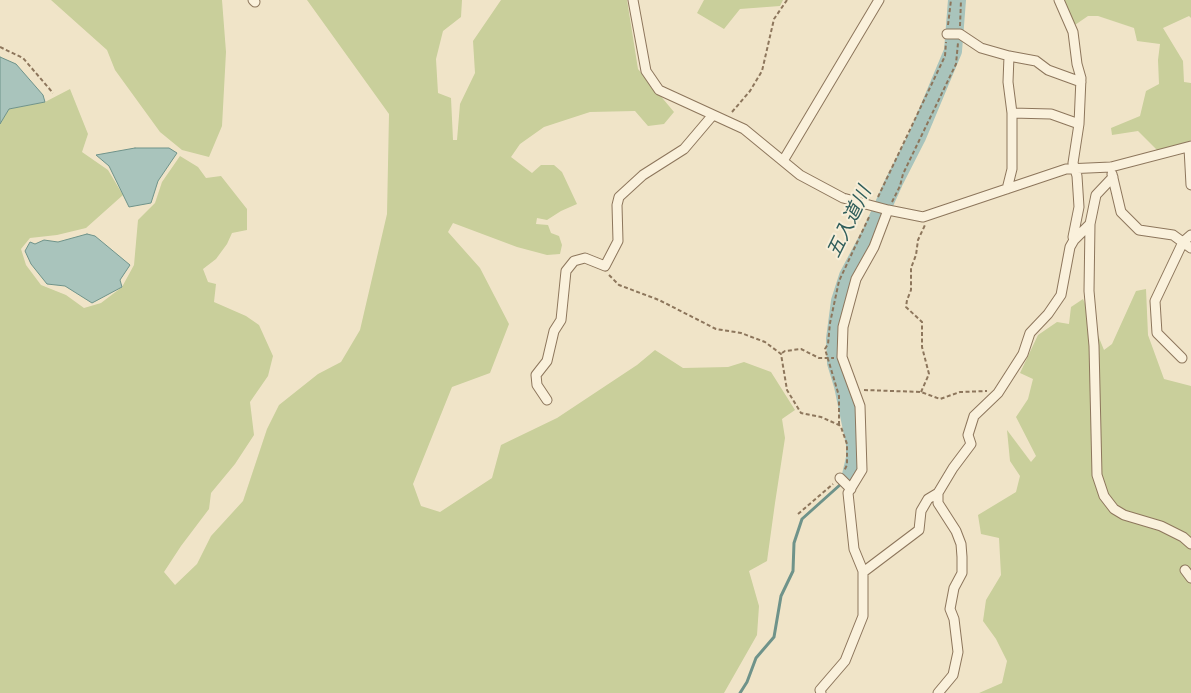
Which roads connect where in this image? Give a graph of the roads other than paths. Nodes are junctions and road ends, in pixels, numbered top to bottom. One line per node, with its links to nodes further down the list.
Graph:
1 (633, 0): 8 (street)
2 (878, 0): 11 (street)
3 (1059, 0): 6 (street)
4 (947, 34): 5 (street)
5 (1009, 56): 6 (street); 7 (street)
6 (1081, 82): 9 (street)
7 (1012, 112): 9 (street); 16 (street)
8 (712, 116): 11 (street); 24 (street)
9 (1079, 124): 13 (street)
10 (1190, 147): 12 (street); 15 (street)
11 (783, 161): 17 (street)
12 (1110, 167): 13 (street); 14 (street)
13 (1074, 168): 16 (street); 20 (street)
14 (1113, 177): 18 (street); 21 (street)
15 (1191, 185)
16 (1007, 189): 17 (street)
17 (888, 210): 26 (street)
18 (1090, 224): 20 (street); 28 (street)
19 (1191, 235): 21 (street)
20 (1074, 240): 27 (street)
21 (1183, 242): 22 (street); 23 (street)
22 (1191, 248)
23 (1182, 358)
24 (547, 400)
25 (840, 478): 26 (street)
26 (851, 489): 30 (street)
27 (938, 493): 30 (street); 33 (street)
28 (1191, 544)
29 (1185, 570): 31 (street)
30 (862, 571): 32 (street)
31 (1191, 578)
32 (821, 693)
33 (938, 693)

